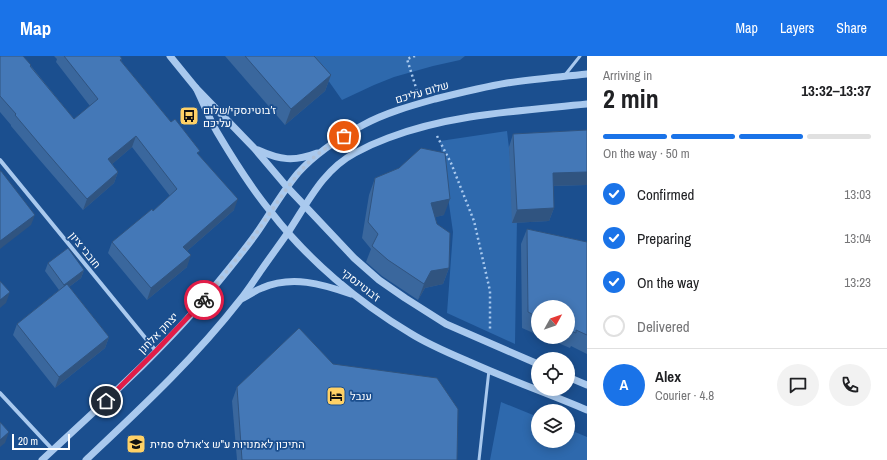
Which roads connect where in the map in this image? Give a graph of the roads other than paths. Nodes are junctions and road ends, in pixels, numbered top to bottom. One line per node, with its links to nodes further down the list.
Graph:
1 (170, 56): 5 (street, ז'בוטינסקי)
2 (580, 56): 4 (lane)
3 (587, 74): 4 (street, שלום עליכם)
4 (564, 77): 8 (street, שלום עליכם)
5 (196, 88): 7 (street, ז'בוטינסקי); 12 (street, ז'בוטינסקי)
6 (587, 104): 11 (street)
7 (254, 148): 8 (street); 10 (street, ז'בוטינסקי)
8 (324, 150): 10 (street, שלום עליכם)
9 (0, 160): 16 (street, חובבי ציון)
10 (287, 187): 11 (street, ז'בוטינסקי); 12 (street, יצחק אלחנן)
11 (305, 206): 13 (street); 17 (street, ז'בוטינסקי)
12 (271, 212): 13 (street, ז'בוטינסקי); 16 (street, יצחק אלחנן)
13 (288, 232): 14 (street, ז'בוטינסקי); 15 (street)
14 (356, 296): 15 (street); 18 (street, ז'בוטינסקי)
15 (241, 299): 25 (street)
16 (156, 351): 23 (street, יצחק אלחנן)
17 (531, 361)
18 (489, 370): 22 (street, ז'בוטינסקי); 26 (lane)
19 (575, 380): 20 (street)
20 (587, 385)
21 (0, 393): 23 (street)
22 (587, 410)
23 (53, 450): 24 (street, יצחק אלחנן)
24 (42, 460)
25 (86, 460)
26 (479, 460)

